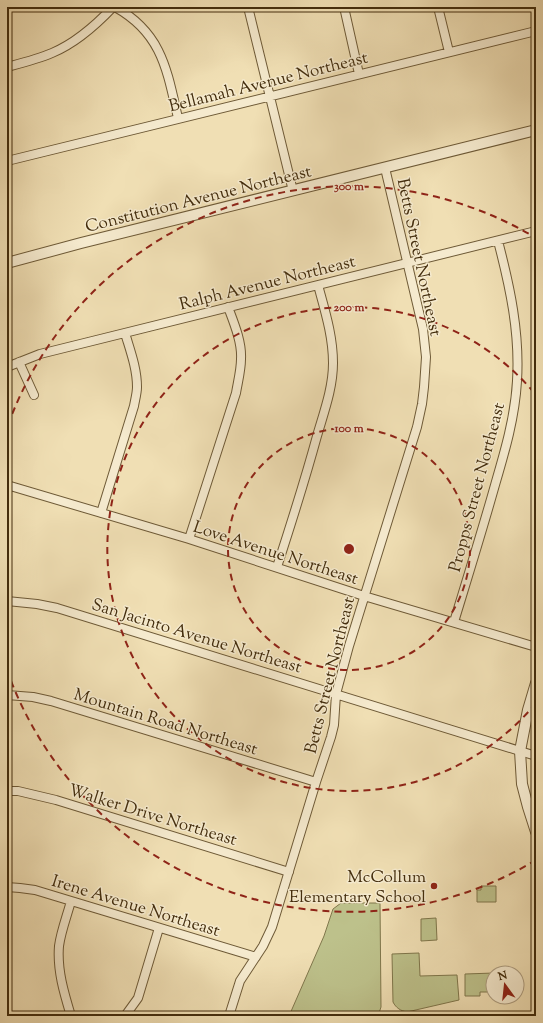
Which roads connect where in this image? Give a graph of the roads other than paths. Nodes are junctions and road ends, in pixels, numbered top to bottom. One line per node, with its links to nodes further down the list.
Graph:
1 (114, 7): 7 (street); 10 (street)
2 (248, 7): 9 (street)
3 (344, 7): 8 (street)
4 (438, 7): 6 (street)
5 (536, 30): 6 (street, Bellamah Avenue Northeast)
6 (449, 52): 8 (street, Bellamah Avenue Northeast)
7 (7, 67)
8 (359, 74): 9 (street, Bellamah Avenue Northeast)
9 (270, 96): 10 (street, Bellamah Avenue Northeast); 14 (street)
10 (178, 118): 12 (street, Bellamah Avenue Northeast)
11 (536, 130): 13 (street, Constitution Avenue Northeast)
12 (7, 161)
13 (385, 168): 14 (street, Constitution Avenue Northeast); 18 (street, Betts Street Northeast)
14 (293, 191): 17 (street, Constitution Avenue Northeast)
15 (536, 231): 16 (street, Ralph Avenue Northeast)
16 (498, 240): 18 (street, Ralph Avenue Northeast); 31 (street, Propps Street Northeast)
17 (7, 263)
18 (408, 263): 19 (street, Ralph Avenue Northeast); 29 (street, Betts Street Northeast)
19 (318, 285): 20 (street, Ralph Avenue Northeast); 28 (street)
20 (228, 307): 21 (street, Ralph Avenue Northeast); 27 (street)
21 (125, 333): 22 (street, Ralph Avenue Northeast); 26 (street)
22 (19, 362): 23 (street, Ralph Avenue Northeast); 24 (street)
23 (7, 367)
24 (34, 395)
25 (7, 485): 26 (street, Love Avenue Northeast)
26 (101, 513): 27 (street, Love Avenue Northeast)
27 (189, 539): 28 (street, Love Avenue Northeast)
28 (277, 567): 29 (street, Love Avenue Northeast)
29 (364, 596): 31 (street, Love Avenue Northeast); 34 (street, Betts Street Northeast)
30 (7, 601): 34 (street, San Jacinto Avenue Northeast)
31 (454, 622): 32 (street, Love Avenue Northeast)
32 (536, 647)
33 (536, 684): 36 (street)
34 (336, 694): 36 (street, San Jacinto Avenue Northeast); 38 (street, Betts Street Northeast)
35 (7, 695): 38 (street, Mountain Road Northeast)
36 (520, 751): 37 (street, San Jacinto Avenue Northeast); 40 (street)
37 (536, 756)
38 (316, 782): 41 (street, Betts Street Northeast)
39 (7, 791): 41 (street, Walker Drive Northeast)
40 (536, 832)
41 (289, 872): 45 (street, Betts Street Northeast)
42 (7, 887): 43 (street, Irene Avenue Northeast)
43 (71, 902): 44 (street, Irene Avenue Northeast); 46 (street)
44 (159, 928): 45 (street, Irene Avenue Northeast); 47 (street)
45 (256, 957): 48 (street, Betts Street Northeast)
46 (70, 1016)
47 (125, 1016)
48 (229, 1016)

